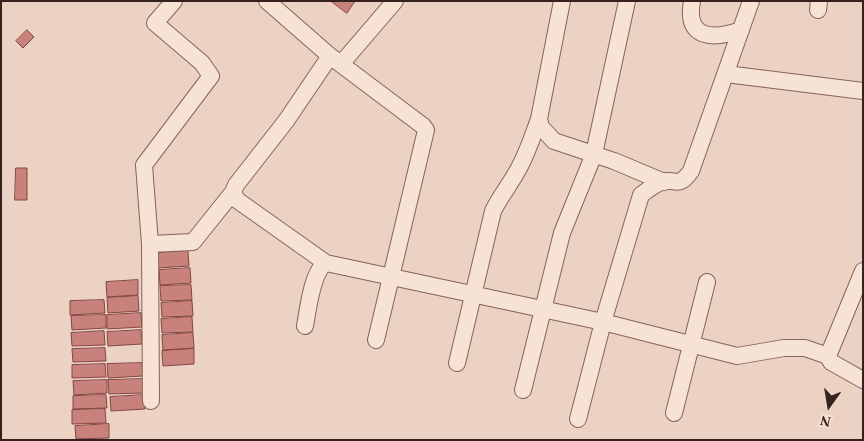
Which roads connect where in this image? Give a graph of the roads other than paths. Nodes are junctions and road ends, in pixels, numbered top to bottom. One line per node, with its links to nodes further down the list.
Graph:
1 (174, 1): 16 (street)
2 (267, 1): 9 (street)
3 (395, 1): 9 (street)
4 (562, 1): 12 (street)
5 (627, 1): 13 (street)
6 (692, 1): 8 (street)
7 (750, 1): 8 (street)
8 (741, 30): 10 (street)
9 (336, 61): 15 (street); 19 (street)
10 (726, 74): 11 (street); 14 (street)
11 (863, 91)
12 (539, 119): 13 (street); 21 (street)
13 (594, 154): 14 (street); 22 (street)
14 (664, 182): 23 (street)
15 (233, 192): 16 (street); 17 (street)
16 (150, 244): 31 (street)
17 (326, 262): 19 (street); 24 (street)
18 (863, 271): 27 (street)
19 (391, 276): 21 (street); 25 (street)
20 (707, 282): 26 (street)
21 (473, 294): 22 (street); 28 (street)
22 (541, 309): 23 (street); 30 (street)
23 (603, 322): 26 (street); 33 (street)
24 (305, 326)
25 (376, 340)
26 (690, 344): 27 (street); 32 (street)
27 (828, 356): 29 (street)
28 (457, 363)
29 (863, 380)
30 (522, 390)
31 (151, 400)
32 (674, 412)
33 (578, 419)

